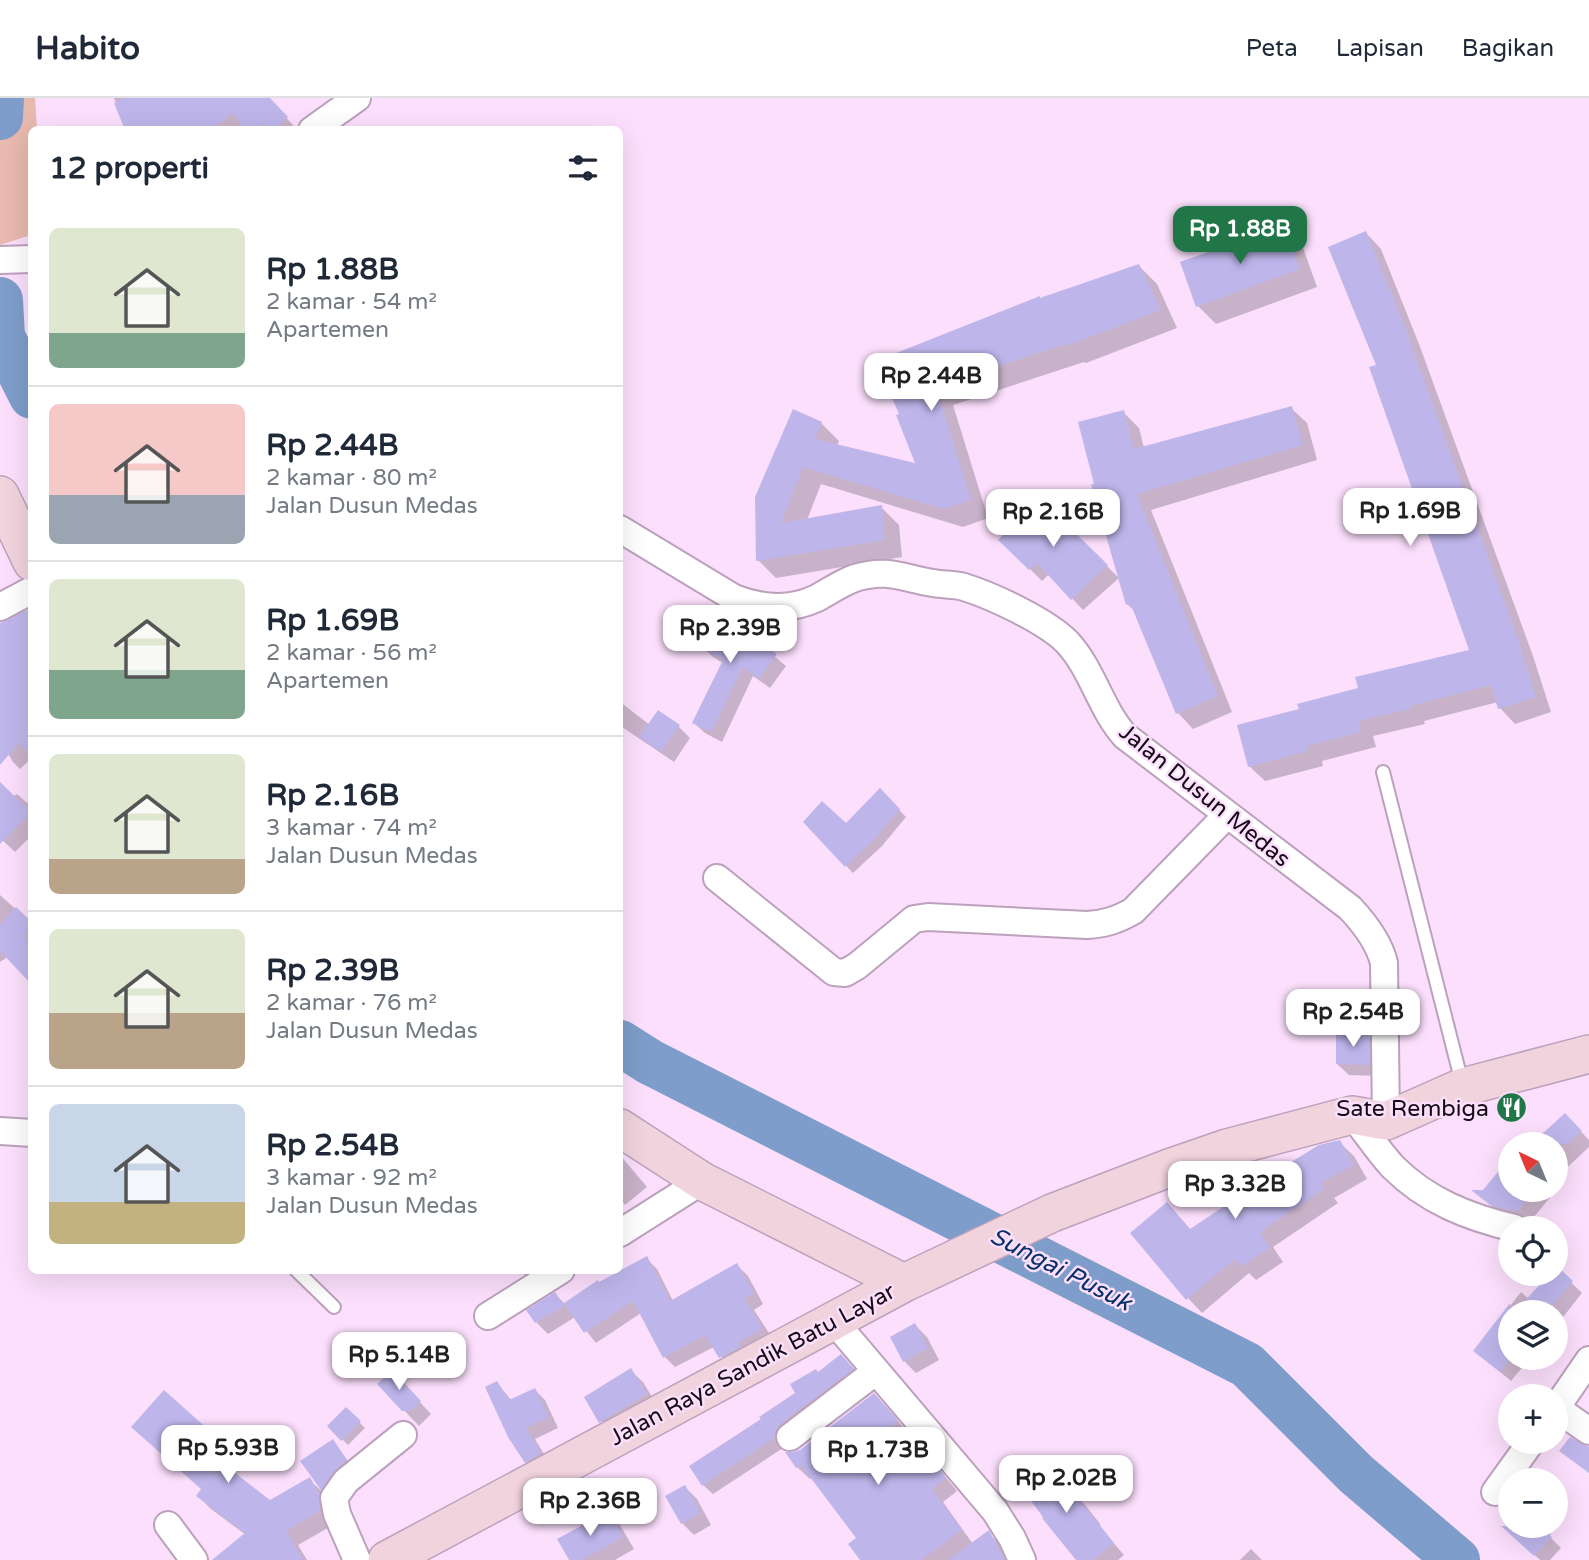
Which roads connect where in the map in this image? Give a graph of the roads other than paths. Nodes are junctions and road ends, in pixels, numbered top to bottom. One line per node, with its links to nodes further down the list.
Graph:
1 (357, 98): 2 (street)
2 (318, 126)
3 (28, 259): 4 (street)
4 (0, 260)
5 (0, 495): 7 (main road)
6 (623, 530): 11 (street, Jalan Dusun Medas)
7 (28, 554)
8 (28, 592): 9 (street)
9 (0, 607)
10 (1383, 772): 14 (lane)
11 (1227, 815): 12 (street); 15 (street, Jalan Dusun Medas)
12 (717, 878)
13 (1589, 1054): 14 (main road, Jalan Raya Sandik Batu Layar)
14 (1463, 1087): 15 (main road, Jalan Raya Sandik Batu Layar)
15 (1369, 1118): 20 (street); 22 (main road, Jalan Raya Sandik Batu Layar)
16 (623, 1130): 19 (main road)
17 (0, 1131): 18 (street)
18 (28, 1133)
19 (702, 1181): 21 (street); 22 (main road)
20 (1498, 1224)
21 (623, 1231)
22 (931, 1270): 27 (main road, Jalan Raya Sandik Batu Layar)
23 (300, 1274): 25 (lane)
24 (555, 1274): 26 (street)
25 (334, 1307)
26 (488, 1316)
27 (833, 1320): 29 (street); 40 (main road, Jalan Raya Sandik Batu Layar)
28 (1589, 1360): 30 (street)
29 (875, 1372): 34 (street); 41 (street)
30 (1568, 1391)
31 (1568, 1416): 32 (street)
32 (1589, 1431)
33 (403, 1435): 39 (street)
34 (790, 1437)
35 (1522, 1454): 36 (street)
36 (1495, 1492)
37 (168, 1525): 38 (street)
38 (194, 1560)
39 (357, 1560)
40 (387, 1560)
41 (1021, 1560)

